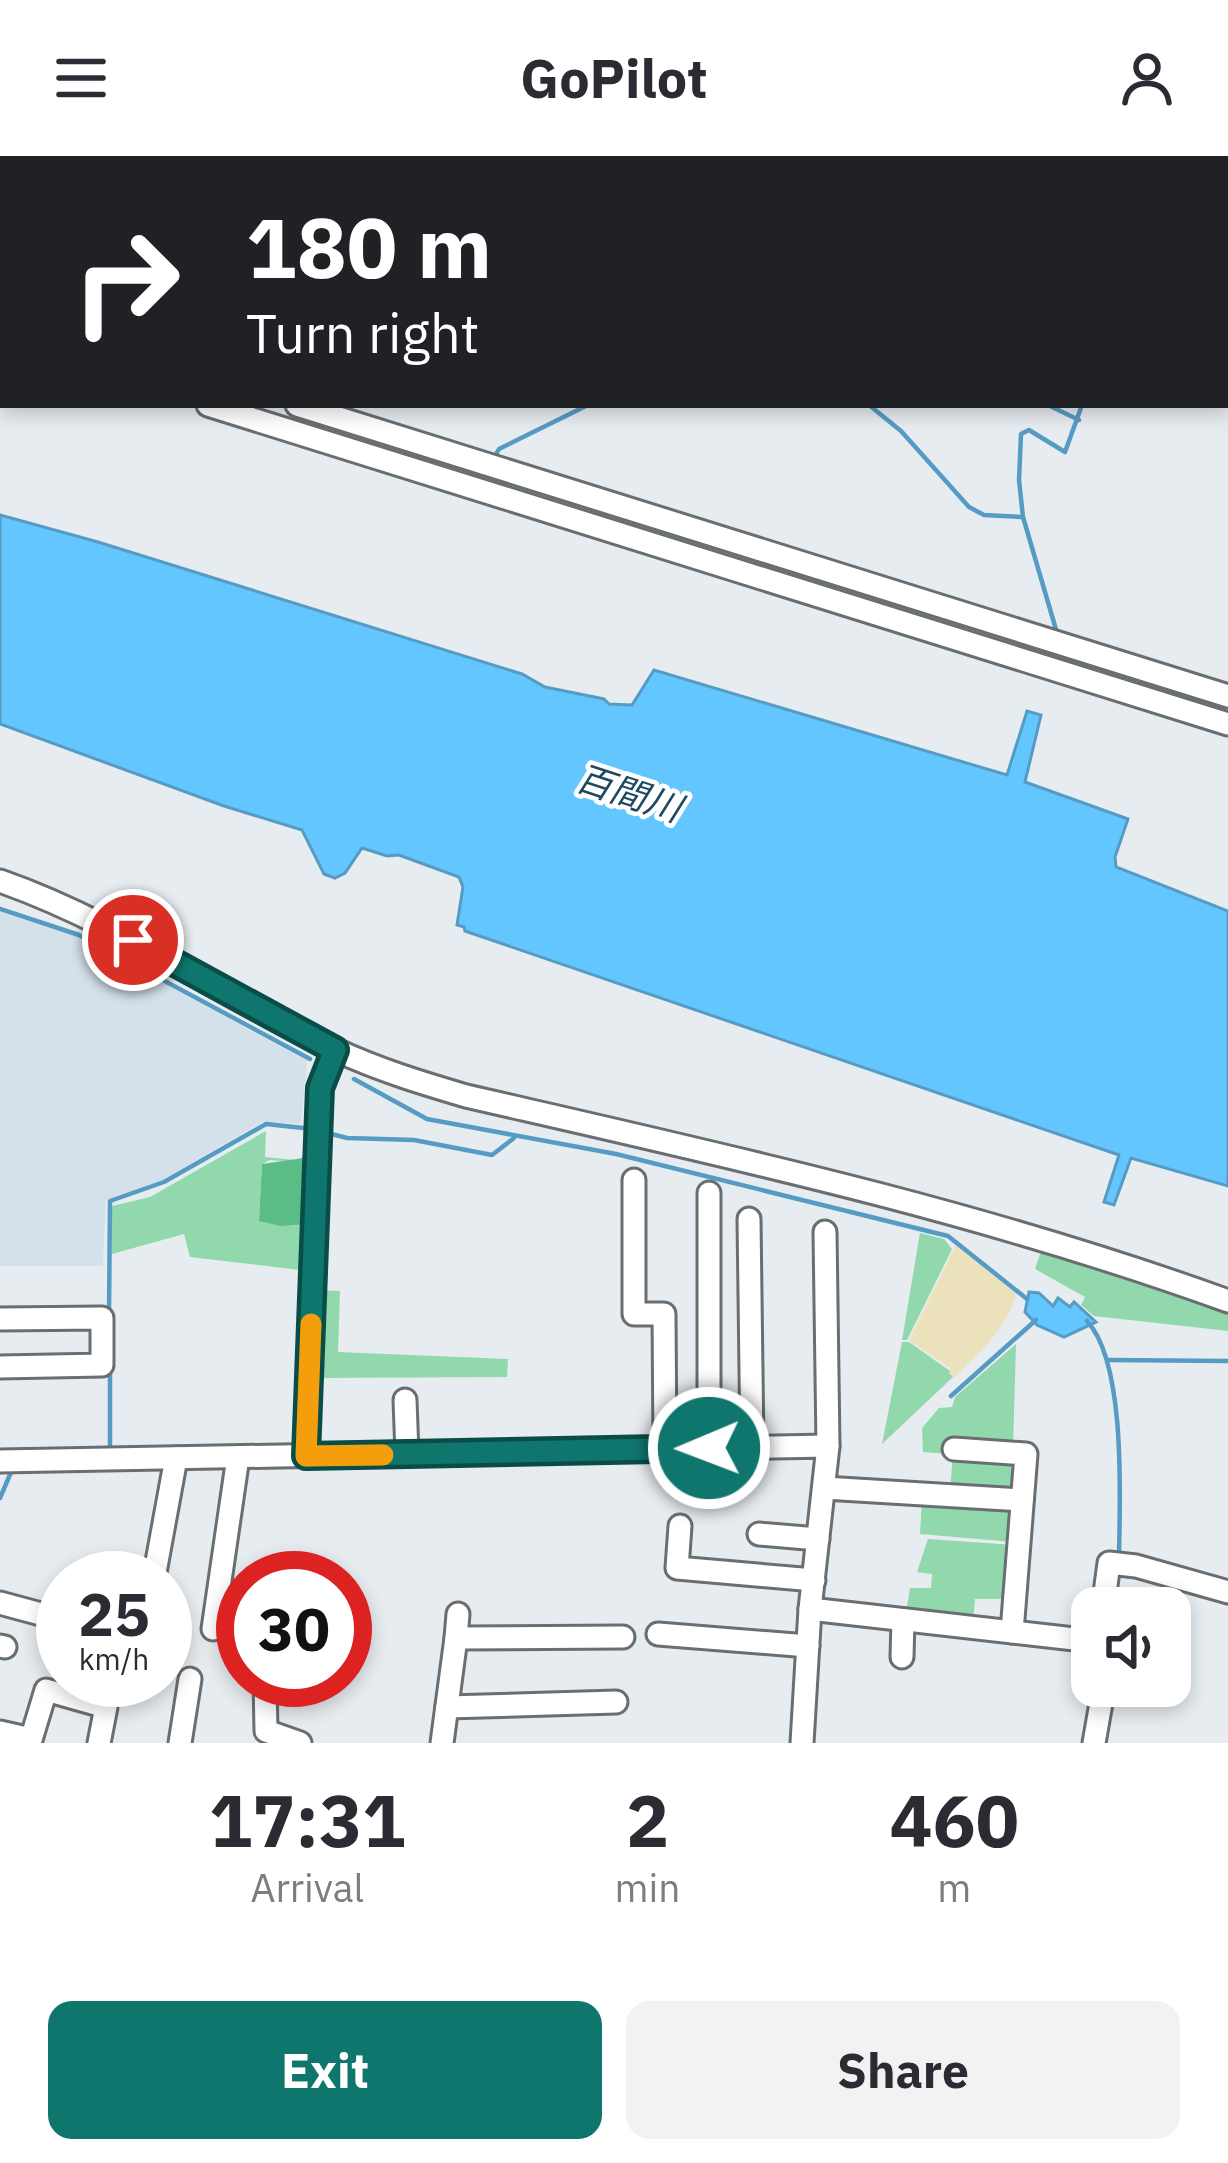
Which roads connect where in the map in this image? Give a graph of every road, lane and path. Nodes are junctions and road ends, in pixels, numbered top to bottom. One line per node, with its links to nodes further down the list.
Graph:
1 (218, 408): 4 (street)
2 (306, 408): 3 (street)
3 (1228, 696)
4 (1228, 724)
5 (0, 881): 6 (street)
6 (335, 1050): 11 (street); 21 (street)
7 (634, 1180): 18 (street)
8 (709, 1193): 17 (street)
9 (749, 1219): 16 (street)
10 (825, 1232): 15 (street)
11 (1228, 1301)
12 (0, 1319): 13 (street)
13 (0, 1367)
14 (406, 1400): 20 (street)
15 (828, 1446): 16 (street); 25 (street)
16 (752, 1447): 17 (street)
17 (709, 1448): 18 (street)
18 (664, 1449): 20 (street)
19 (954, 1449): 26 (street)
20 (407, 1454): 21 (street)
21 (306, 1456): 23 (street)
22 (0, 1461): 24 (street)
23 (238, 1463): 24 (street); 39 (street)
24 (176, 1464): 30 (street)
25 (828, 1488): 26 (street); 29 (street)
26 (1022, 1500): 40 (street)
27 (680, 1526): 31 (street)
28 (758, 1534): 29 (street)
29 (818, 1538): 31 (street)
30 (159, 1551)
31 (814, 1580): 35 (street)
32 (1106, 1587): 33 (street)
33 (1228, 1592)
34 (0, 1603): 36 (street)
35 (815, 1610): 38 (street); 45 (street)
36 (36, 1613)
37 (458, 1614): 43 (street)
38 (903, 1620): 40 (street); 46 (street)
39 (213, 1629)
40 (1012, 1632): 44 (street)
41 (658, 1634): 45 (street)
42 (622, 1637): 43 (street)
43 (456, 1638): 50 (street)
44 (1071, 1639)
45 (808, 1646): 58 (street)
46 (902, 1657)
47 (616, 1702): 50 (street)
48 (186, 1707): 55 (street)
49 (266, 1707): 56 (street)
50 (447, 1707): 57 (street)
51 (1100, 1707): 59 (street)
52 (0, 1732): 53 (street)
53 (31, 1741): 54 (street)
54 (99, 1743)
55 (180, 1743)
56 (300, 1743)
57 (442, 1743)
58 (802, 1743)
59 (1094, 1743)

